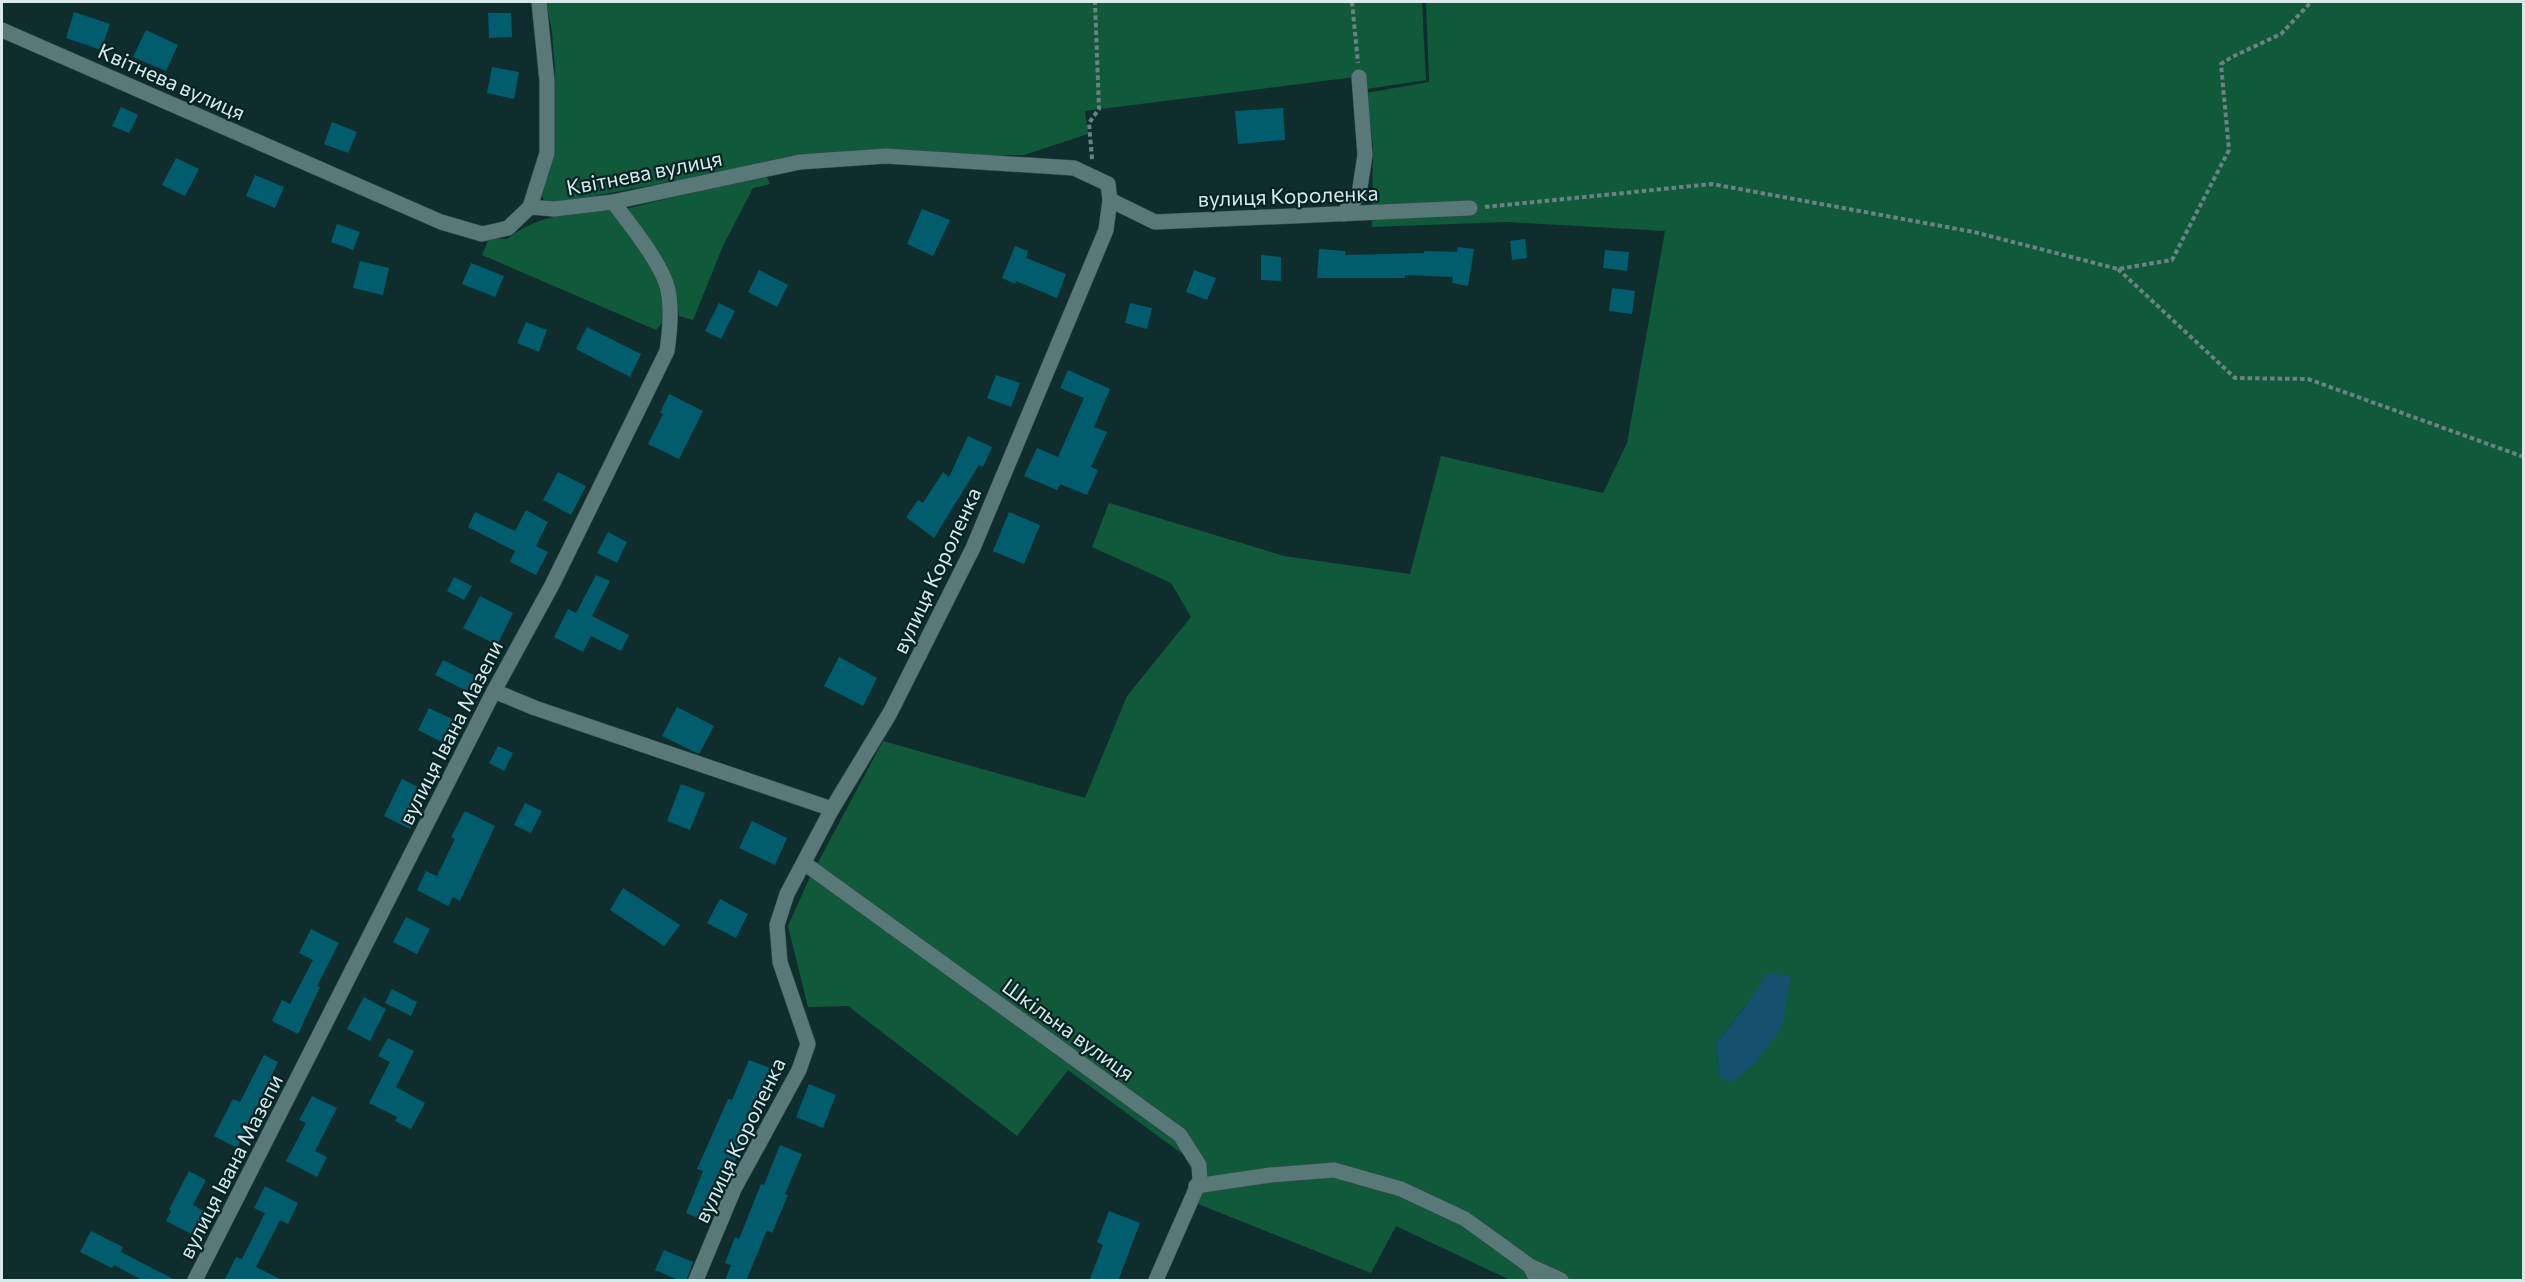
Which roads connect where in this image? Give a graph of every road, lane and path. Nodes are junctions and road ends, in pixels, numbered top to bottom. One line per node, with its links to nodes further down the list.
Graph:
1 (539, 2): 10 (street)
2 (1095, 2): 7 (path)
3 (1352, 2): 6 (path)
4 (2311, 2): 13 (path)
5 (2, 30): 10 (street, Квітнева вулиця)
6 (1359, 77): 12 (street)
7 (1108, 184): 8 (street); 9 (street, Квітнева вулиця)
8 (1110, 200): 12 (street, вулиця Короленка); 16 (street, вулиця Короленка)
9 (613, 202): 10 (street, Квітнева вулиця); 15 (street, вулиця Івана Мазепи)
10 (530, 207)
11 (1470, 208): 12 (street, вулиця Короленка); 13 (path)
12 (1343, 214)
13 (2118, 269): 14 (path)
14 (2523, 457)
15 (494, 691): 16 (street); 20 (street, вулиця Івана Мазепи)
16 (832, 808): 17 (street, вулиця Короленка)
17 (804, 863): 18 (street, Шкільна вулиця); 21 (street, вулиця Короленка)
18 (1196, 1186): 19 (street); 22 (street, Шкільна вулиця)
19 (1530, 1266): 23 (street); 24 (street)
20 (195, 1281)
21 (696, 1281)
22 (1156, 1281)
23 (1537, 1281)
24 (1561, 1281)

